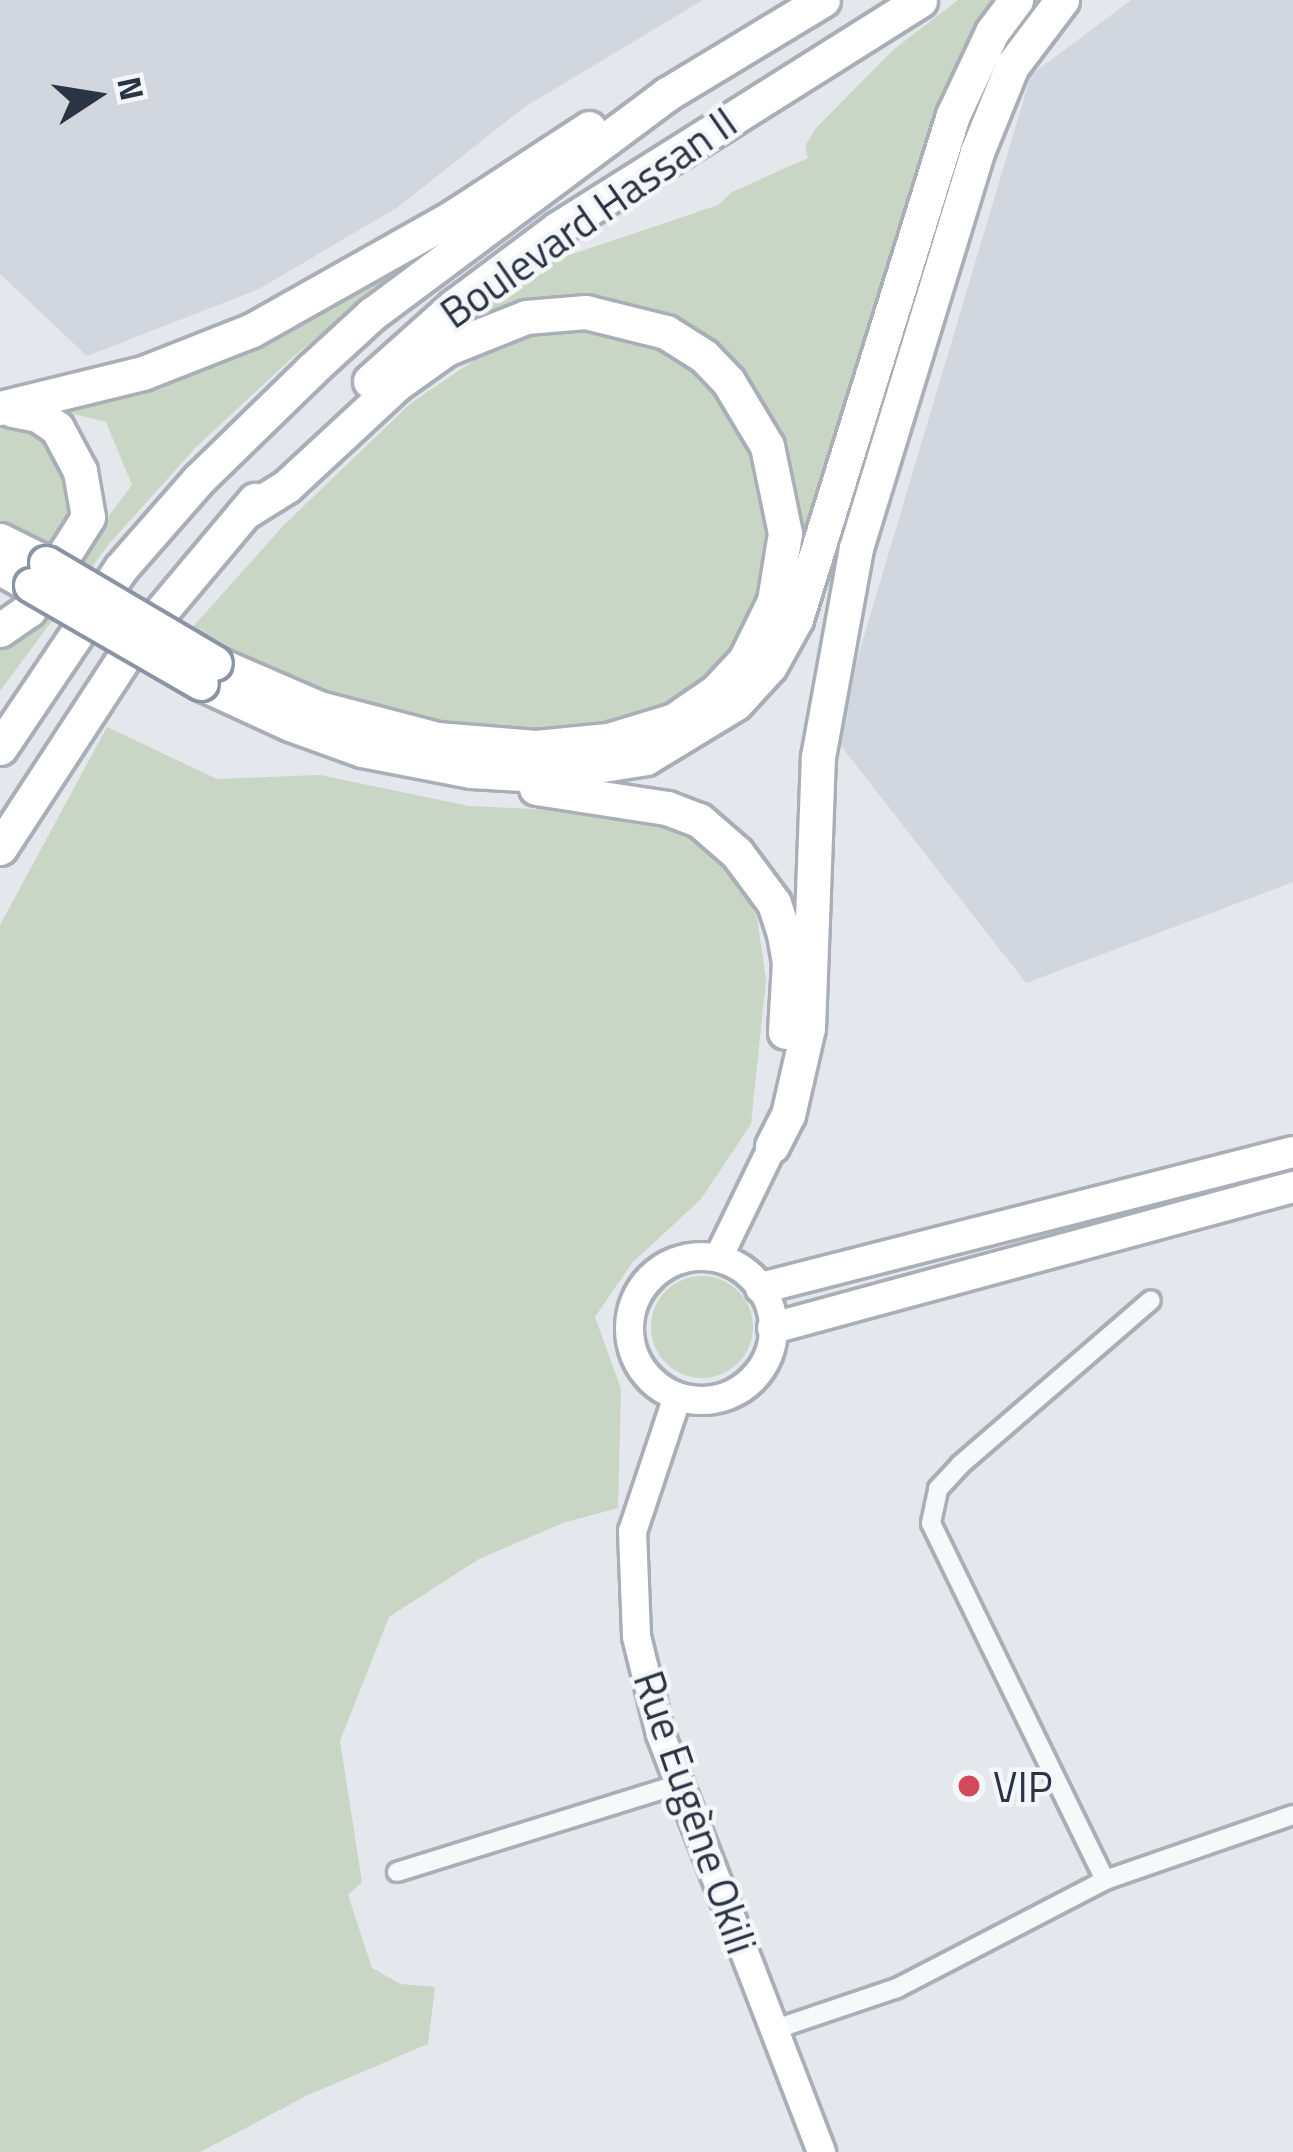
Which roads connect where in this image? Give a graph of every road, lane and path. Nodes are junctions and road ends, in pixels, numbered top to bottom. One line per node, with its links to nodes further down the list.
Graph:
1 (823, 0): 5 (highway, Boulevard Hassan II)
2 (920, 0): 7 (highway, Boulevard Hassan II)
3 (1016, 0): 14 (highway)
4 (1063, 0): 16 (highway)
5 (667, 94): 6 (highway); 13 (highway, Boulevard Hassan II)
6 (0, 409): 11 (highway)
7 (244, 513): 12 (highway); 15 (highway, Boulevard Hassan II)
8 (0, 540): 10 (highway)
9 (0, 568): 10 (highway)
10 (39, 574): 12 (highway, bridge)
11 (0, 630)
12 (208, 673): 14 (highway)
13 (0, 748)
14 (471, 771): 16 (highway)
15 (0, 848)
16 (772, 1146): 19 (main road)
17 (1293, 1152): 20 (main road)
18 (1293, 1187): 22 (main road)
19 (718, 1257): 20 (main road); 23 (main road)
20 (761, 1288): 22 (main road)
21 (1150, 1300): 27 (street)
22 (773, 1328): 23 (main road)
23 (677, 1396): 24 (main road, Rue Eugène Okili)
24 (679, 1784): 26 (street); 28 (main road, Rue Eugène Okili)
25 (1293, 1815): 27 (street)
26 (397, 1872)
27 (1106, 1880): 28 (street)
28 (773, 2030): 29 (main road, Rue Eugène Okili)
29 (820, 2152)

